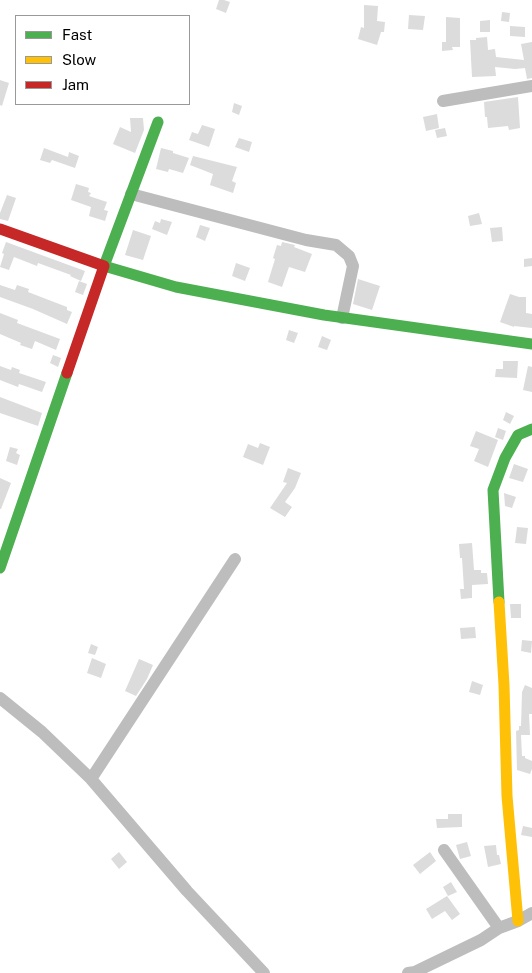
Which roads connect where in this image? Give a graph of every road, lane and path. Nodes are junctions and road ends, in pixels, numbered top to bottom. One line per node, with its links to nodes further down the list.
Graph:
1 (532, 86): 2 (street)
2 (443, 101)
3 (158, 122): 4 (street)
4 (131, 194): 6 (street); 7 (street)
5 (0, 228): 6 (street)
6 (104, 266): 7 (street); 11 (street)
7 (342, 318): 8 (street)
8 (532, 344)
9 (532, 429): 16 (street)
10 (235, 559): 13 (street)
11 (0, 568)
12 (0, 698): 13 (street)
13 (91, 779): 18 (street)
14 (444, 850): 17 (street)
15 (532, 913): 16 (street)
16 (518, 921): 17 (street)
17 (499, 928): 19 (street)
18 (264, 973)
19 (408, 973)

